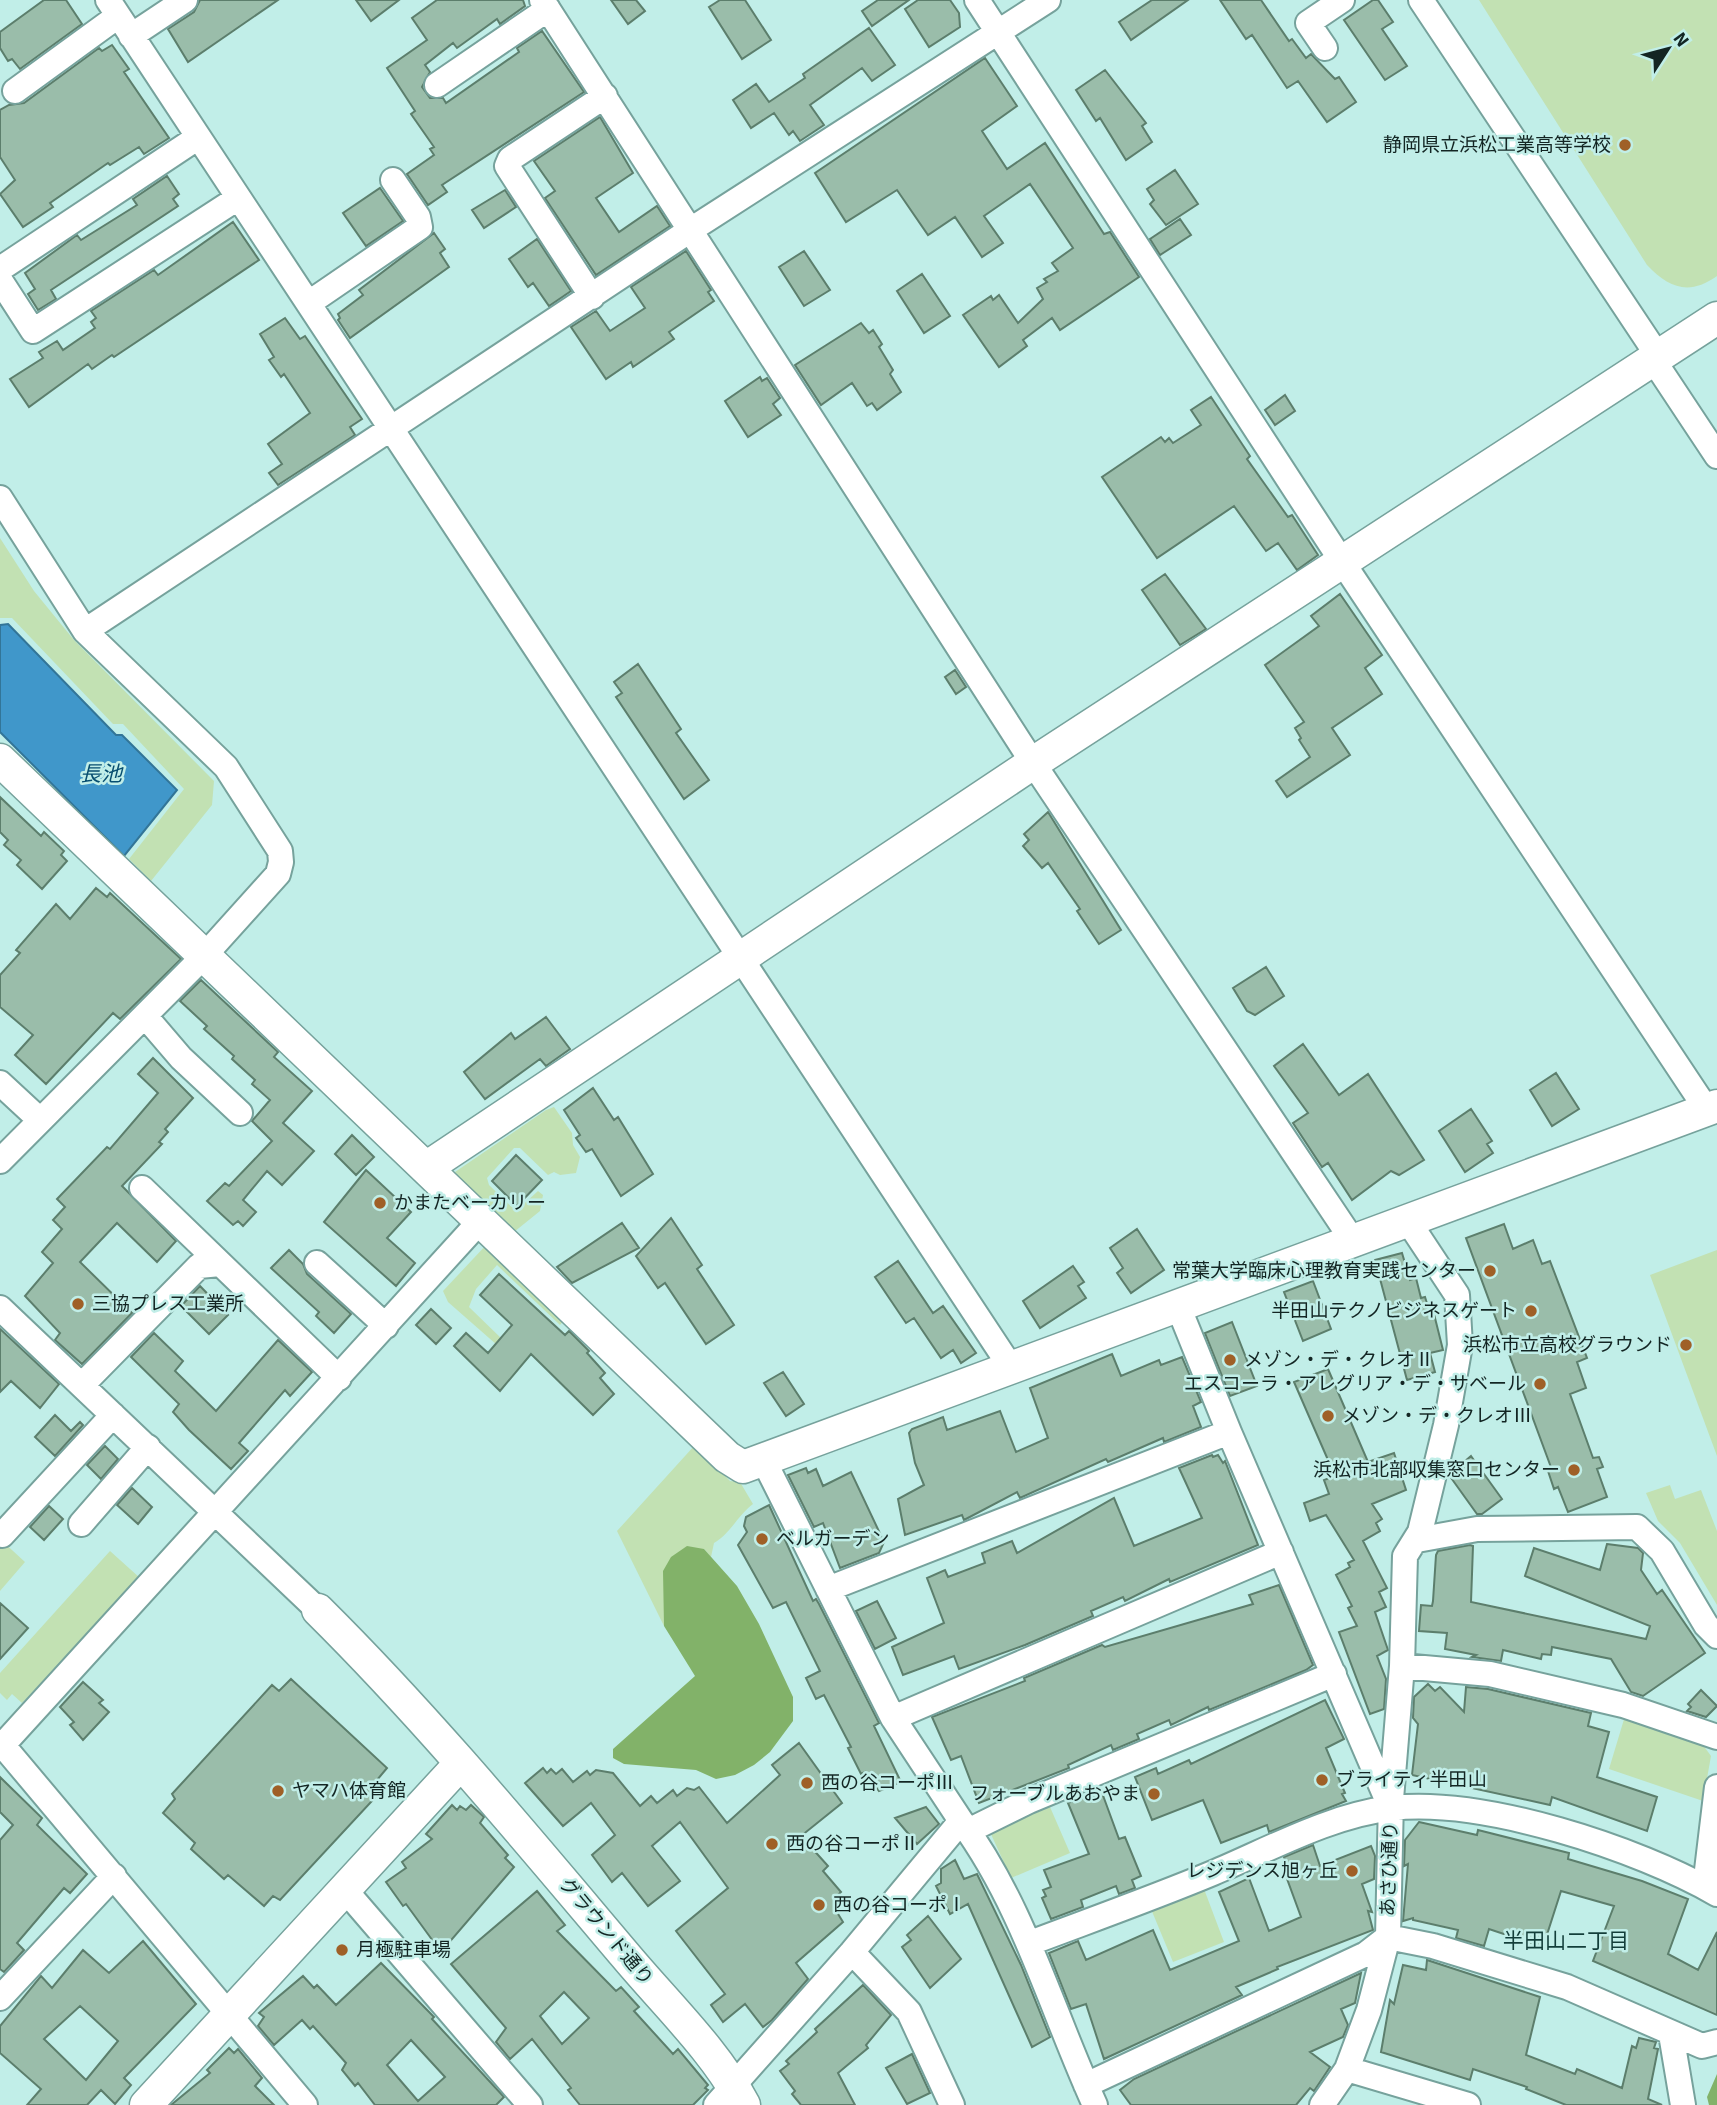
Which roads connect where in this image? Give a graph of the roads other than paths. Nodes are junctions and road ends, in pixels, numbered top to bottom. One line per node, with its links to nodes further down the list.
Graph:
1 (185, 0): 7 (street)
2 (977, 0): 8 (street)
3 (1048, 0): 8 (street)
4 (1342, 0): 9 (street)
5 (1421, 0): 22 (street)
6 (545, 4): 10 (street); 12 (street)
7 (119, 18): 11 (street); 13 (street)
8 (998, 32): 16 (street); 26 (street)
9 (1325, 48)
10 (437, 85)
11 (15, 91)
12 (605, 96): 16 (street); 19 (street)
13 (197, 138): 15 (street); 17 (street)
14 (393, 180): 20 (street)
15 (238, 198): 18 (street); 20 (street)
16 (692, 229): 19 (street); 29 (street)
17 (0, 269)
18 (0, 280)
19 (592, 297): 23 (street)
20 (309, 303): 23 (street)
21 (1717, 318): 22 (street)
22 (1654, 360): 24 (street); 26 (street)
23 (392, 427): 27 (street); 31 (street)
24 (1717, 456)
25 (0, 498): 27 (street)
26 (1341, 560): 29 (street); 34 (street)
27 (85, 631): 30 (street)
28 (0, 760): 30 (street)
29 (1033, 763): 31 (street); 42 (street)
30 (205, 955): 32 (street); 38 (street)
31 (742, 958): 38 (street); 48 (street)
32 (145, 1016): 35 (street); 36 (street)
33 (0, 1083): 36 (street)
34 (1712, 1108): 41 (street)
35 (240, 1113)
36 (40, 1120): 37 (street)
37 (0, 1161)
38 (426, 1168): 40 (street)
39 (142, 1188): 44 (street)
40 (481, 1220): 47 (street); 54 (street)
41 (1408, 1221): 42 (street); 58 (street, あさひ通り)
42 (1353, 1241): 45 (street)
43 (317, 1263): 47 (street)
44 (219, 1264): 49 (street); 50 (street)
45 (1178, 1306): 48 (street); 52 (street)
46 (0, 1308): 50 (street)
47 (386, 1326): 49 (street)
48 (1012, 1369): 54 (street)
49 (339, 1378): 55 (street)
50 (82, 1385): 51 (street)
51 (113, 1415): 53 (street); 57 (street)
52 (1229, 1432): 59 (street); 60 (street)
53 (149, 1447): 55 (street); 56 (street)
54 (764, 1461): 60 (street)
55 (217, 1511): 61 (street); 67 (street)
56 (81, 1524)
57 (2, 1535)
58 (1417, 1540): 62 (street); 63 (street, あさひ通り)
59 (1281, 1552): 64 (street); 65 (street)
60 (828, 1589): 65 (street)
61 (317, 1610): 68 (street, グラウンド通り)
62 (1717, 1636)
63 (1402, 1665): 66 (street); 70 (street, あさひ通り)
64 (1334, 1674): 70 (street); 71 (street)
65 (893, 1718): 71 (street)
66 (1717, 1737)
67 (1, 1745): 72 (street)
68 (460, 1764): 73 (street); 84 (street, グラウンド通り)
69 (1717, 1787): 74 (street)
70 (1391, 1808): 74 (street); 75 (street, あさひ通り); 76 (street)
71 (965, 1826): 76 (street); 77 (street)
72 (114, 1876): 78 (street); 79 (street)
73 (345, 1890): 79 (street); 87 (street)
74 (1711, 1890)
75 (1388, 1937): 80 (street); 82 (street, あさひ通り); 83 (street)
76 (1030, 1943): 83 (street)
77 (852, 1952): 84 (street); 88 (street)
78 (0, 1998)
79 (228, 2013): 85 (street); 86 (street)
80 (1671, 2034): 81 (street); 91 (street)
81 (1717, 2042)
82 (1347, 2069): 89 (street, あさひ通り); 90 (street)
83 (1090, 2095)
84 (731, 2099)
85 (146, 2105)
86 (305, 2105)
87 (530, 2105)
88 (952, 2105)
89 (1322, 2105)
90 (1468, 2105)
91 (1683, 2105)

